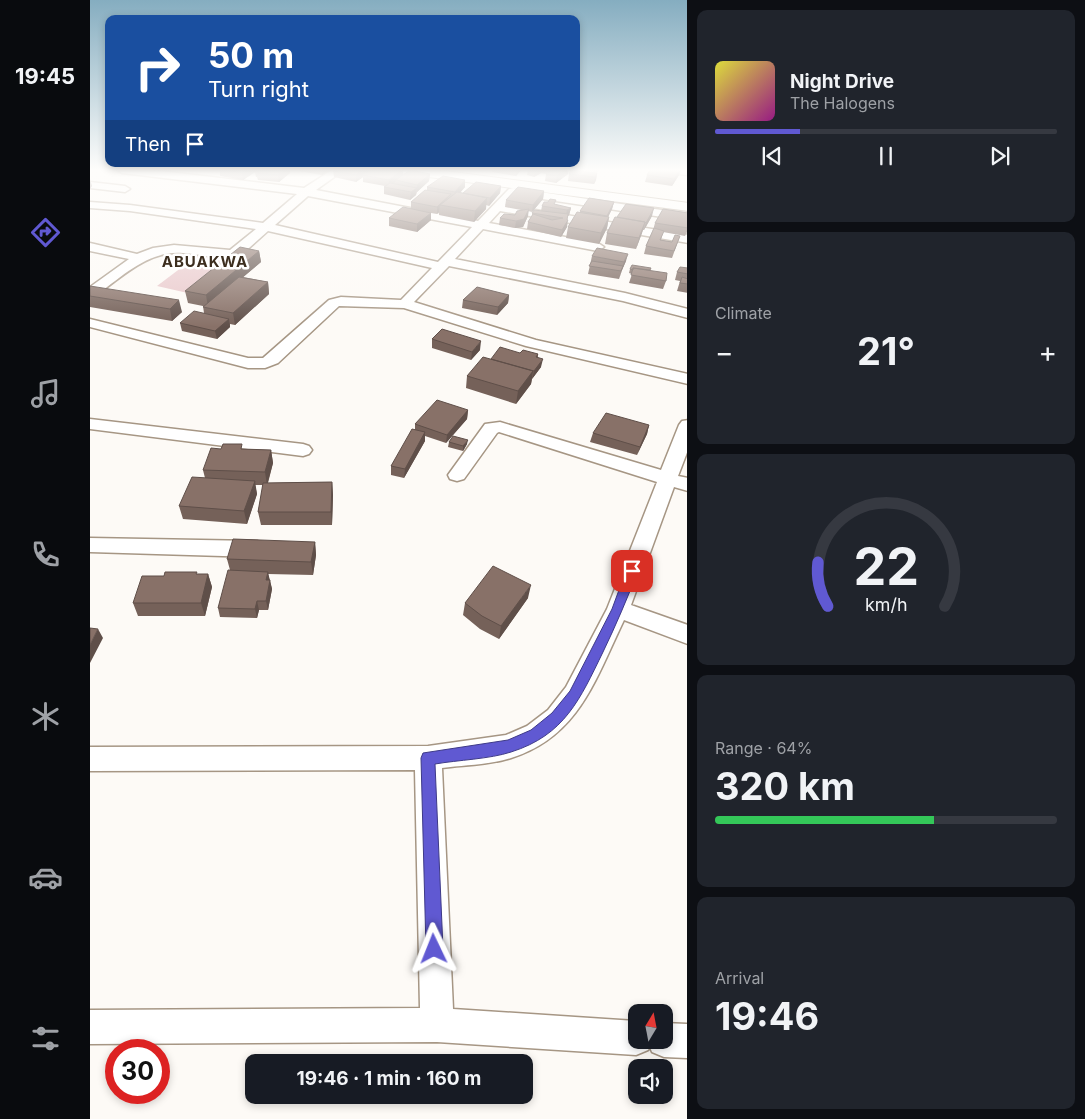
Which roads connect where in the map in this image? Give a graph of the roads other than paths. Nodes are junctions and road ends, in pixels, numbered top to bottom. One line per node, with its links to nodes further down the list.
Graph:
1 (232, 222): 7 (street)
2 (271, 222): 7 (street)
3 (465, 222): 6 (street)
4 (483, 222): 6 (street)
5 (585, 222): 8 (street)
6 (480, 225): 10 (street); 12 (street)
7 (266, 227): 11 (street); 12 (street)
8 (687, 239)
9 (90, 247): 11 (street)
10 (598, 248)
11 (139, 258): 13 (street)
12 (442, 264): 14 (street); 15 (street)
13 (90, 293)
14 (405, 304): 16 (street); 17 (street)
15 (687, 314)
16 (90, 323)
17 (687, 380)
18 (90, 424): 20 (street)
19 (687, 429): 22 (street)
20 (303, 450)
21 (456, 475): 22 (street)
22 (677, 482): 25 (street)
23 (90, 545): 24 (street)
24 (277, 550)
25 (618, 609): 26 (street); 27 (street)
26 (687, 635)
27 (428, 758): 28 (street); 29 (street)
28 (90, 759)
29 (437, 1025): 30 (street); 31 (street)
30 (90, 1028)
31 (628, 1037)
32 (673, 1040): 33 (street)
33 (687, 1041)

